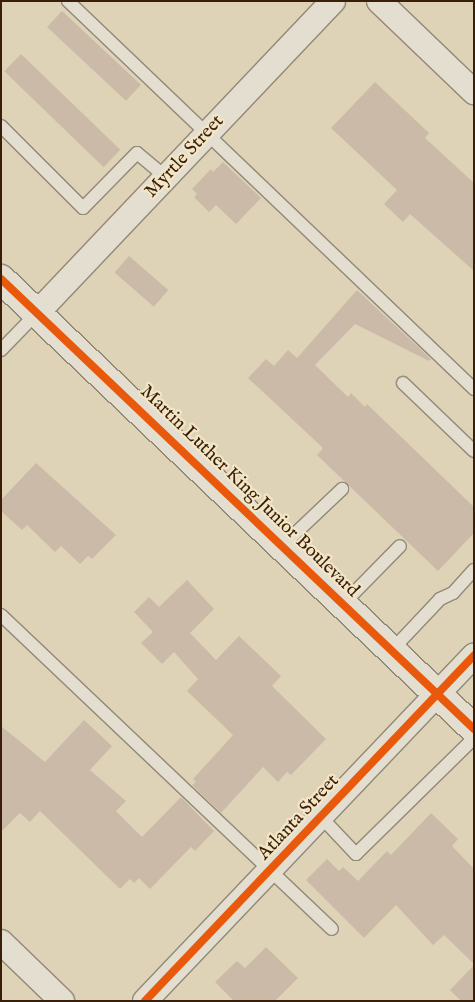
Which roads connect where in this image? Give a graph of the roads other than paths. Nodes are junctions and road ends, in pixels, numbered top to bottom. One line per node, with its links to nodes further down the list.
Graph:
1 (68, 1): 6 (lane)
2 (333, 1): 6 (street, Myrtle Street)
3 (379, 1): 4 (street)
4 (474, 92)
5 (1, 126): 7 (lane)
6 (206, 133): 7 (street, Myrtle Street); 12 (lane)
7 (166, 177): 9 (street, Myrtle Street)
8 (1, 279): 9 (main road, Martin Luther King Junior Boulevard)
9 (37, 313): 10 (lane); 15 (main road, Martin Luther King Junior Boulevard)
10 (1, 350)
11 (403, 383): 13 (lane)
12 (474, 389)
13 (474, 451)
14 (342, 489): 15 (lane)
15 (282, 546): 18 (main road, Martin Luther King Junior Boulevard)
16 (400, 546): 18 (lane)
17 (474, 570): 20 (lane)
18 (343, 604): 20 (main road, Martin Luther King Junior Boulevard)
19 (1, 615): 26 (lane)
20 (392, 650): 22 (main road, Martin Luther King Junior Boulevard)
21 (474, 655): 22 (street, Atlanta Street)
22 (438, 694): 23 (main road, Martin Luther King Junior Boulevard); 25 (street, Atlanta Street)
23 (474, 729)
24 (474, 738): 25 (lane)
25 (321, 817): 26 (street, Atlanta Street)
26 (270, 872): 27 (lane); 30 (street, Atlanta Street)
27 (332, 929)
28 (1, 942): 29 (street)
29 (62, 1001)
30 (145, 1001)

